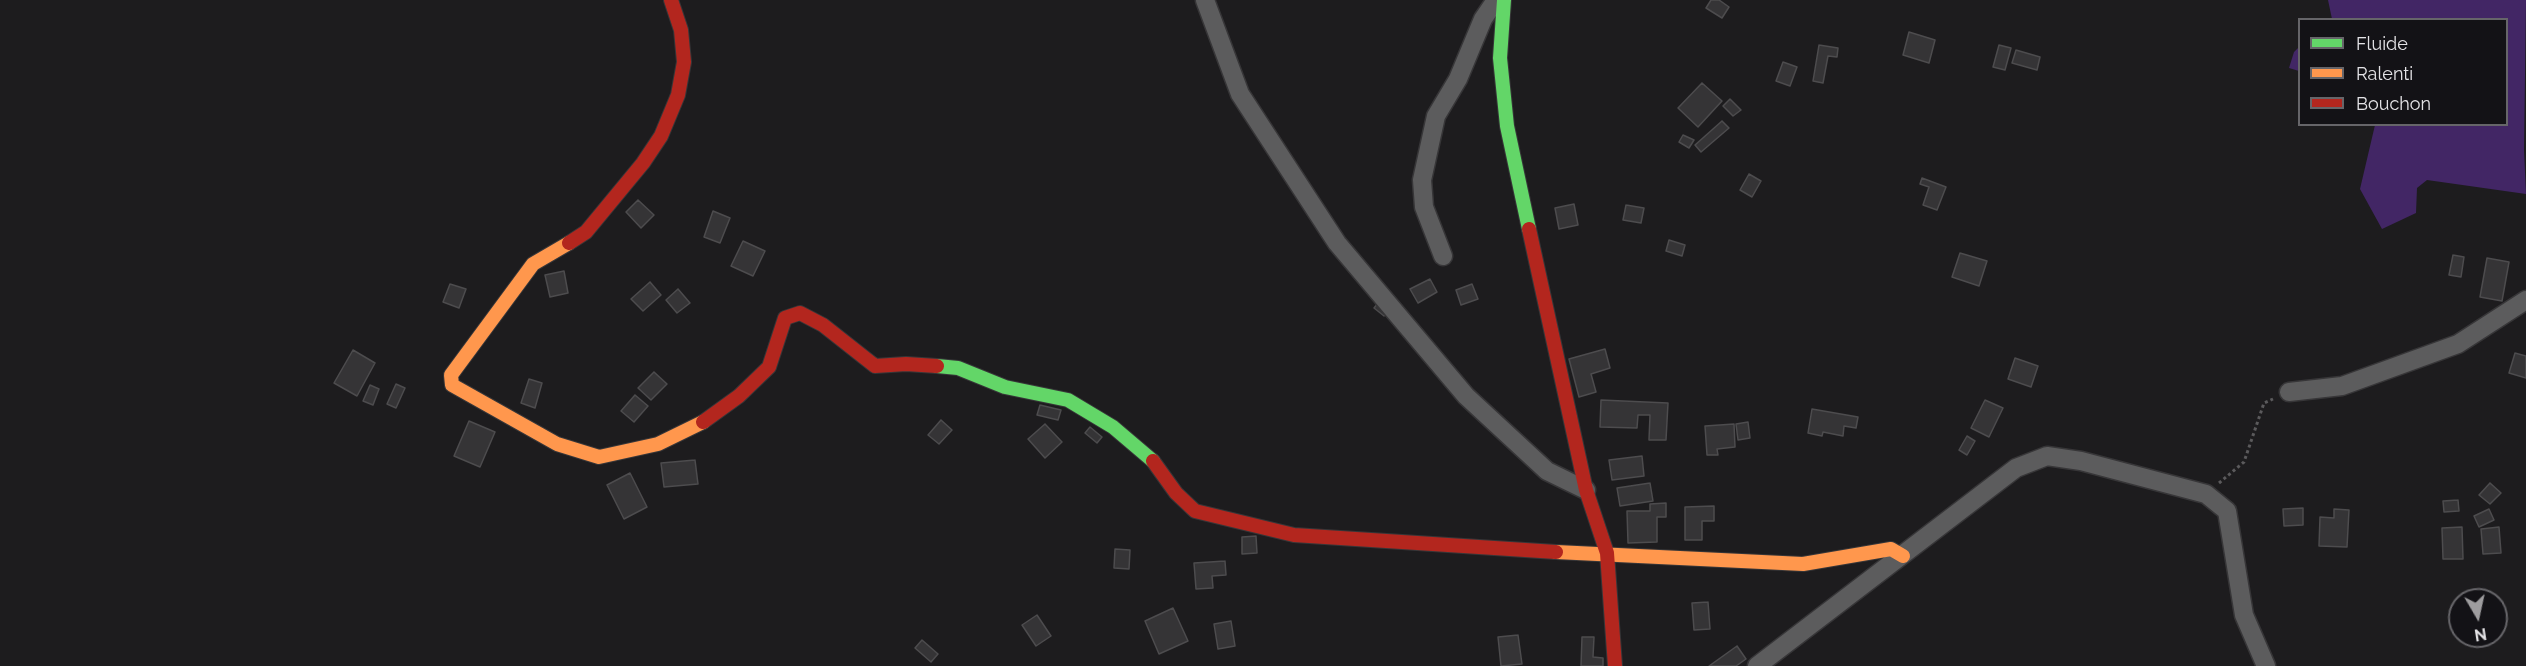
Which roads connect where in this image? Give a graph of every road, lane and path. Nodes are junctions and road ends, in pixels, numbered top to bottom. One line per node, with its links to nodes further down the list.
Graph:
1 (671, 0): 12 (street)
2 (1205, 0): 10 (street)
3 (1496, 0): 5 (street)
4 (1504, 0): 10 (street)
5 (1443, 256)
6 (2526, 300): 8 (street)
7 (2526, 315): 8 (street)
8 (2489, 326): 9 (street)
9 (2289, 392): 11 (path)
10 (1586, 490): 12 (street)
11 (2206, 494): 13 (street); 16 (street)
12 (1607, 553): 13 (street); 14 (street)
13 (1903, 556): 15 (street)
14 (1615, 666)
15 (1757, 666)
16 (2266, 666)

